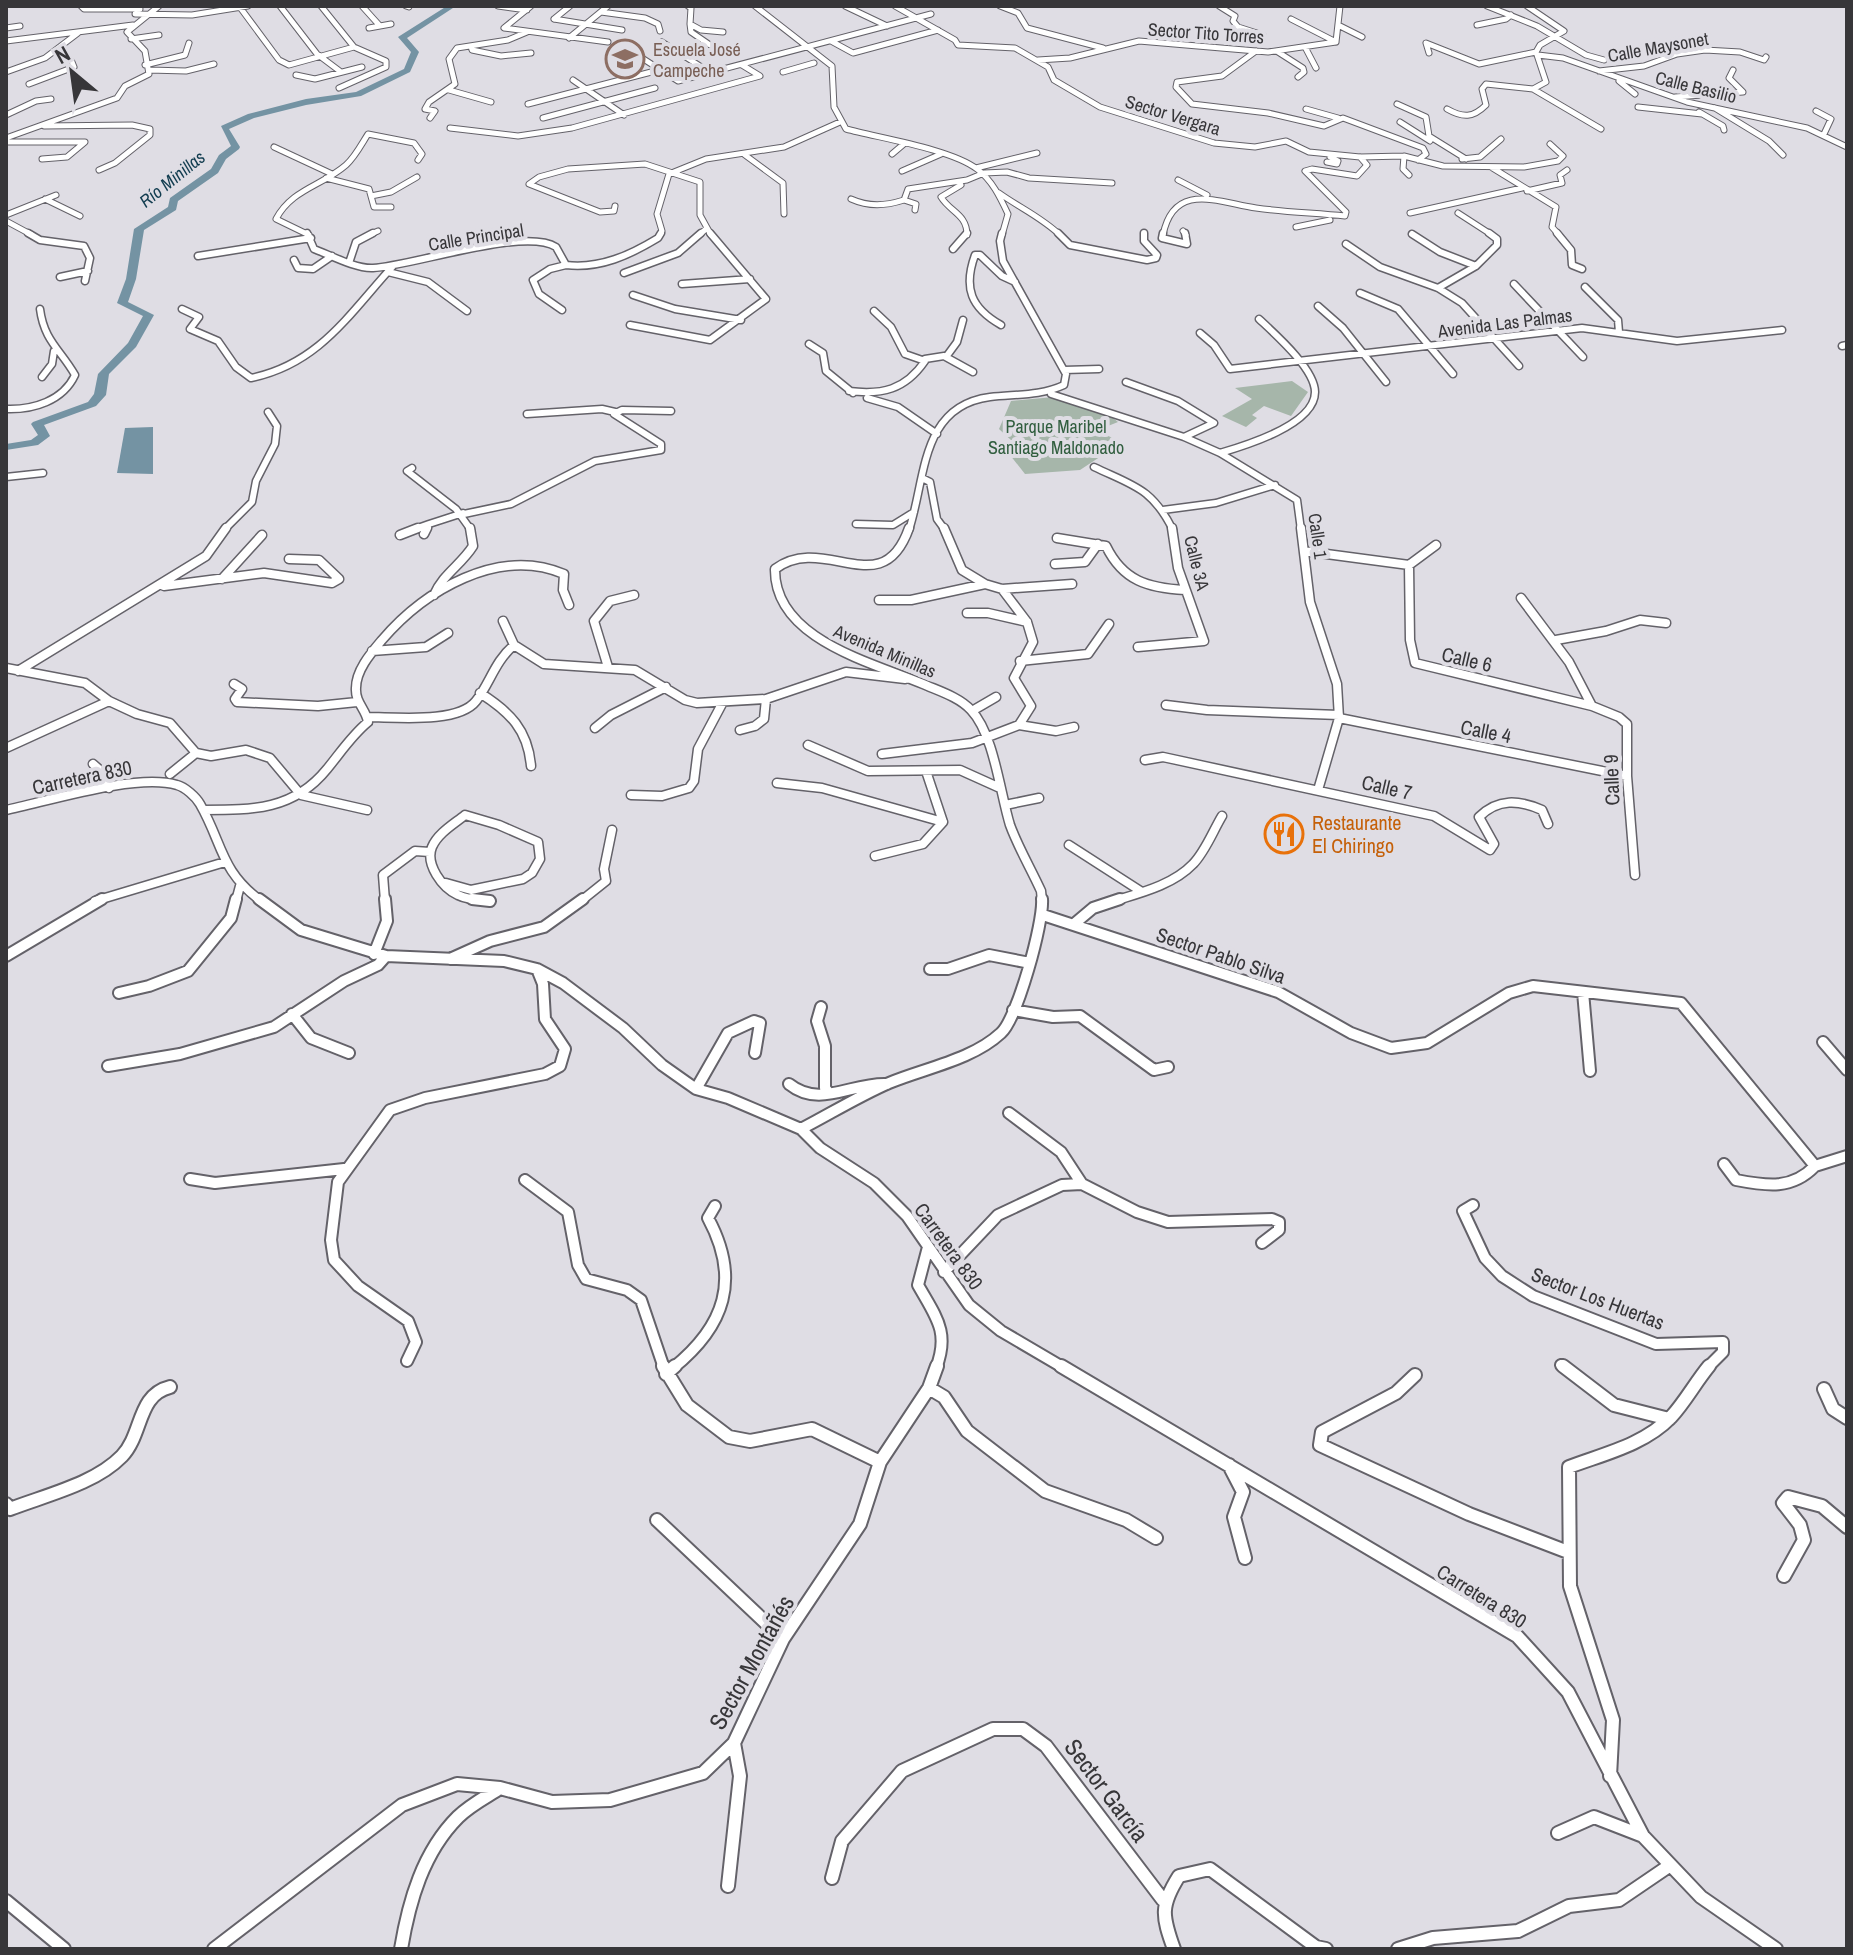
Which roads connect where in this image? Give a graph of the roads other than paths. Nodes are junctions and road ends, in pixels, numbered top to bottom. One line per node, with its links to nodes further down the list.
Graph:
1 (81, 6): 19 (street)
2 (159, 6): 24 (street)
3 (248, 6): 20 (street)
4 (280, 6): 78 (street)
5 (321, 6): 64 (street)
6 (362, 6): 39 (street)
7 (498, 6): 21 (street)
8 (570, 6): 35 (street)
9 (608, 6): 23 (street)
10 (688, 6): 32 (street)
11 (755, 6): 65 (street)
12 (845, 6): 40 (street)
13 (895, 6): 28 (street)
14 (1000, 6): 67 (street)
15 (1219, 6): 50 (street)
16 (1340, 6): 36 (street)
17 (1487, 6): 26 (street)
18 (1527, 6): 52 (street)
19 (106, 7): 22 (street)
20 (240, 7): 24 (street); 78 (street)
21 (529, 8): 29 (street)
22 (140, 9): 24 (street); 33 (street)
23 (601, 12): 35 (street); 45 (street)
24 (148, 14): 34 (street)
25 (931, 14): 28 (street)
26 (1511, 15): 37 (street); 52 (street)
27 (502, 17): 29 (street)
28 (917, 18): 40 (street); 43 (street)
29 (515, 19): 46 (street)
30 (1291, 19): 59 (street)
31 (391, 24): 39 (street)
32 (690, 24): 47 (street); 61 (street)
33 (124, 25): 34 (street); 48 (street)
34 (134, 25): 54 (street)
35 (585, 25): 44 (street); 53 (street)
36 (1338, 25): 51 (street); 59 (street)
37 (1477, 25)
38 (20, 26): 41 (street)
39 (380, 26): 42 (street)
40 (887, 26): 56 (street)
41 (6, 28)
42 (369, 28)
43 (938, 29): 56 (street); 79 (street, Sector Vergara)
44 (622, 30)
45 (660, 31)
46 (527, 32): 53 (street); 63 (street)
47 (723, 32)
48 (78, 33): 55 (street); 68 (street)
49 (159, 35): 54 (street)
50 (1263, 35)
51 (1362, 37)
52 (1556, 37): 76 (street); 80 (street)
53 (569, 38): 57 (street)
54 (131, 39): 86 (street)
55 (6, 41)
56 (831, 41): 65 (street)
57 (608, 42)
58 (662, 42): 94 (street)
59 (1336, 42): 62 (street, Sector Tito Torres)
60 (189, 43): 86 (street)
61 (710, 45)
62 (1326, 45): 66 (street, Sector Tito Torres); 71 (street)
63 (471, 46): 73 (street); 104 (street)
64 (354, 47): 78 (street); 100 (street)
65 (809, 47): 74 (street); 124 (street)
66 (1305, 47): 72 (street, Sector Tito Torres); 87 (street)
67 (1113, 49): 70 (street, Sector Tito Torres); 79 (street, Sector Tito Torres)
68 (55, 51): 91 (street); 99 (street)
69 (631, 51): 88 (street)
70 (1256, 51): 72 (street, Sector Tito Torres); 123 (street)
71 (1337, 51)
72 (1278, 52): 96 (street)
73 (531, 53)
74 (788, 53): 83 (street); 84 (street)
75 (1429, 53): 76 (street, Calle Basilio)
76 (1537, 53): 90 (street, Calle Basilio); 103 (street)
77 (1766, 57): 90 (street, Calle Maysonet)
78 (322, 58): 92 (street)
79 (1038, 60): 142 (street, Sector Vergara)
80 (1604, 60)
81 (814, 63): 84 (street)
82 (214, 64): 86 (street)
83 (742, 65): 94 (street); 121 (street)
84 (806, 66): 93 (street)
85 (362, 67): 92 (street)
86 (147, 68): 126 (street)
87 (1316, 68)
88 (659, 70): 94 (street); 102 (street)
89 (1733, 70): 106 (street)
90 (1599, 71): 97 (street, Calle Basilio)
91 (6, 72)
92 (341, 72): 95 (street)
93 (783, 72)
94 (711, 73)
95 (296, 75)
96 (1298, 77)
97 (1613, 77): 105 (street); 106 (street, Calle Basilio)
98 (573, 80): 102 (street)
99 (29, 84)
100 (339, 88)
101 (655, 88): 109 (street)
102 (586, 89): 109 (street); 111 (street)
103 (1533, 89): 116 (street); 129 (street)
104 (449, 90): 108 (street); 122 (street)
105 (1635, 94)
106 (1672, 97): 110 (street, Calle Basilio)
107 (51, 99): 120 (street)
108 (491, 102)
109 (604, 102): 118 (street); 121 (street)
110 (1687, 102): 114 (street, Calle Basilio); 119 (street)
111 (528, 104)
112 (1397, 104): 137 (street)
113 (1638, 107): 119 (street)
114 (1714, 108): 132 (street, Calle Basilio); 146 (street)
115 (1306, 109): 123 (street)
116 (1447, 109)
117 (1816, 111): 132 (street)
118 (536, 112)
119 (1702, 114): 130 (street)
120 (6, 115)
121 (624, 115): 128 (street)
122 (430, 118)
123 (1338, 118): 151 (street)
124 (840, 122): 135 (street); 145 (street)
125 (1400, 122): 137 (street)
126 (37, 126): 131 (street); 155 (street)
127 (6, 127): 131 (street)
128 (450, 128)
129 (1601, 129)
130 (1724, 130)
131 (19, 133): 134 (street)
132 (1824, 134): 138 (street, Calle Basilio)
133 (1501, 139): 149 (street)
134 (6, 140): 140 (street)
135 (905, 143): 143 (street); 144 (street)
136 (1550, 144): 154 (street, Sector Vergara)
137 (1440, 145): 149 (street)
138 (1847, 146)
139 (274, 147): 161 (street)
140 (37, 152): 140 (street)
141 (1037, 153): 158 (street)
142 (1319, 153): 148 (street, Sector Vergara); 152 (street)
143 (892, 154)
144 (941, 154): 157 (street); 158 (street)
145 (745, 155): 159 (street); 179 (street)
146 (1783, 155)
147 (1404, 156): 148 (street, Sector Vergara); 151 (street, Sector Vergara); 160 (street)
148 (1360, 157): 181 (street)
149 (1466, 159): 153 (street)
150 (418, 160): 161 (street, Calle Principal)
151 (1418, 160): 153 (street, Sector Vergara)
152 (1327, 162)
153 (1443, 166): 154 (street, Sector Vergara)
154 (1491, 167): 166 (street)
155 (99, 170)
156 (1567, 170): 166 (street)
157 (902, 171)
158 (980, 171): 163 (street); 165 (street); 167 (street)
159 (669, 174): 174 (street); 184 (street); 196 (street)
160 (1409, 175)
161 (329, 176): 169 (street); 189 (street, Calle Principal)
162 (417, 177): 169 (street)
163 (967, 180): 173 (street); 191 (street)
164 (1178, 180): 170 (street)
165 (1112, 183)
166 (1524, 190): 177 (street); 199 (street)
167 (998, 192): 187 (street); 205 (street)
168 (56, 195): 171 (street)
169 (371, 196): 175 (street)
170 (1210, 197): 181 (street); 186 (street)
171 (45, 199): 180 (street); 182 (street)
172 (851, 199): 173 (street)
173 (904, 200): 176 (street)
174 (615, 206)
175 (391, 207)
176 (915, 210)
177 (1410, 213)
178 (1458, 213): 197 (street)
179 (784, 214)
180 (80, 216)
181 (1340, 217): 183 (street)
182 (6, 218): 200 (street)
183 (1296, 227)
184 (706, 229): 201 (street); 203 (street)
185 (378, 231): 195 (street)
186 (1183, 231)
187 (1144, 233)
188 (1412, 234): 197 (street)
189 (311, 238): 192 (street); 193 (street, Calle Principal)
190 (1346, 244): 209 (street)
191 (953, 249)
192 (198, 256)
193 (332, 256): 194 (street); 195 (street, Calle Principal)
194 (294, 260)
195 (349, 263): 198 (street, Calle Principal)
196 (566, 265): 198 (street, Calle Principal); 215 (street)
197 (1476, 266): 209 (street)
198 (390, 269): 214 (street); 216 (street)
199 (1582, 269)
200 (88, 271): 202 (street); 204 (street)
201 (624, 273)
202 (60, 277)
203 (750, 279): 206 (street); 219 (street)
204 (85, 281)
205 (1015, 282): 222 (street); 238 (street)
206 (682, 284)
207 (1514, 284): 224 (street)
208 (1585, 287): 225 (street)
209 (1438, 288): 227 (street)
210 (1360, 293): 229 (street)
211 (633, 295): 219 (street)
212 (1318, 306): 231 (street)
213 (40, 309): 230 (street)
214 (182, 309)
215 (562, 310)
216 (467, 311)
217 (874, 311): 234 (street)
218 (1259, 319): 235 (street)
219 (741, 320): 221 (street)
220 (963, 320): 232 (street)
221 (630, 325)
222 (1001, 325)
223 (1782, 330): 225 (street, Avenida Las Palmas)
224 (1558, 331): 225 (street, Avenida Las Palmas); 227 (street, Avenida Las Palmas); 233 (street)
225 (1619, 332)
226 (1200, 333): 235 (street, Avenida Las Palmas)
227 (1494, 338): 229 (street, Avenida Las Palmas); 236 (street)
228 (809, 344): 244 (street)
229 (1430, 346): 231 (street, Avenida Las Palmas); 240 (street)
230 (54, 351): 241 (street); 246 (street)
231 (1363, 353): 235 (street, Avenida Las Palmas); 243 (street)
232 (946, 357): 234 (street); 239 (street)
233 (1583, 357)
234 (925, 359): 244 (street)
235 (1298, 361): 253 (street)
236 (1519, 366)
237 (1099, 369): 238 (street)
238 (1064, 370): 245 (street)
239 (973, 372)
240 (1453, 374)
241 (42, 377)
242 (1126, 382): 252 (street)
243 (1386, 382)
244 (849, 391): 251 (street)
245 (1051, 394): 251 (street, Avenida Minillas); 252 (street, Calle 1)
246 (6, 409)
247 (671, 411): 249 (street)
248 (268, 412): 278 (street)
249 (615, 412): 250 (street); 262 (street)
250 (527, 414)
251 (937, 434): 258 (street, Avenida Minillas)
252 (1184, 437): 253 (street, Calle 1)
253 (1220, 453): 259 (street, Calle 1)
254 (1094, 467): 260 (street)
255 (412, 468): 262 (street)
256 (43, 473): 257 (street)
257 (6, 477)
258 (922, 478): 261 (street, Avenida Minillas); 276 (street)
259 (1275, 485): 260 (street); 271 (street, Calle 1)
260 (1163, 510): 280 (street, Calle 3A)
261 (914, 512): 264 (street); 300 (street, Avenida Minillas)
262 (464, 514): 263 (street); 281 (street)
263 (429, 524): 265 (street); 267 (street)
264 (856, 524)
265 (424, 534)
266 (262, 535): 275 (street)
267 (400, 535)
268 (1057, 538): 269 (street)
269 (1098, 544): 273 (street); 280 (street)
270 (1436, 545): 274 (street)
271 (1304, 551): 274 (street); 312 (street, Calle 1)
272 (289, 559): 275 (street)
273 (1055, 564)
274 (1409, 565): 310 (street, Calle 6)
275 (222, 579): 278 (street)
276 (985, 584): 279 (street); 284 (street)
277 (1072, 584): 279 (street)
278 (156, 587): 299 (street)
279 (1002, 589): 288 (street)
280 (1185, 590): 294 (street, Calle 3A)
281 (434, 595): 285 (street); 295 (street)
282 (634, 595): 297 (street)
283 (1521, 598): 292 (street)
284 (879, 600)
285 (569, 605)
286 (967, 613): 288 (street)
287 (503, 621): 293 (street)
288 (1027, 622): 296 (street)
289 (1666, 623): 292 (street)
290 (1109, 624): 296 (street)
291 (448, 633): 295 (street)
292 (1556, 640): 310 (street)
293 (514, 645): 297 (street); 303 (street)
294 (1138, 647)
295 (372, 651): 307 (street)
296 (1020, 661): 314 (street)
297 (608, 667): 302 (street)
298 (6, 668): 299 (street)
299 (18, 671): 306 (street)
300 (910, 679): 305 (street); 311 (street, Avenida Minillas)
301 (234, 684): 307 (street)
302 (666, 687): 308 (street); 316 (street)
303 (480, 693): 313 (street); 325 (street)
304 (996, 697): 311 (street)
305 (766, 699): 308 (street); 317 (street)
306 (109, 701): 320 (street); 321 (street)
307 (357, 702): 313 (street)
308 (723, 702): 334 (street)
309 (1166, 705): 312 (street, Calle 4)
310 (1592, 706): 328 (street, Calle 9)
311 (972, 711): 318 (street)
312 (1339, 716): 328 (street, Calle 4); 332 (street, Calle 1)
313 (368, 717): 333 (street)
314 (1019, 725): 315 (street); 318 (street)
315 (1074, 727)
316 (595, 728)
317 (740, 730)
318 (986, 739): 322 (street); 331 (street)
319 (808, 745): 326 (street)
320 (6, 748)
321 (196, 753): 327 (street); 333 (street)
322 (882, 754)
323 (1145, 760): 332 (street, Calle 7)
324 (93, 764): 330 (street)
325 (531, 766)
326 (926, 771): 331 (street); 342 (street)
327 (170, 774)
328 (1627, 776): 349 (street, Calle 9)
329 (777, 783): 342 (street)
330 (109, 788): 337 (street, Carretera 830); 338 (street, Carretera 830)
331 (1000, 788): 336 (street)
332 (1318, 790): 343 (street, Calle 7)
333 (301, 795): 338 (street); 339 (street)
334 (631, 795)
335 (1039, 798): 336 (street)
336 (1005, 805): 354 (street)
337 (12, 810): 341 (street)
338 (204, 810): 348 (street, Carretera 830)
339 (367, 810)
340 (1222, 816): 352 (street)
341 (6, 820)
342 (943, 822): 347 (street)
343 (1548, 824)
344 (612, 830): 358 (street)
345 (1069, 845): 352 (street)
346 (430, 852): 350 (street); 350 (street); 356 (street)
347 (875, 856)
348 (225, 862): 351 (street, Carretera 830); 357 (street)
349 (1635, 875)
350 (446, 883): 353 (street)
351 (240, 886): 356 (street, Carretera 830); 363 (street)
352 (1142, 892): 355 (street)
353 (490, 901)
354 (1043, 915): 355 (street, Sector Pablo Silva); 359 (street)
355 (1074, 924): 362 (street, Sector Pablo Silva)
356 (380, 955): 358 (street, Carretera 830); 366 (street)
357 (6, 956)
358 (446, 960): 360 (street, Carretera 830)
359 (1030, 963): 361 (street); 365 (street)
360 (537, 969): 376 (street, Carretera 830); 383 (street)
361 (930, 969)
362 (1583, 992): 373 (street); 382 (street, Sector Pablo Silva)
363 (119, 993)
364 (821, 1007): 377 (street)
365 (1013, 1010): 371 (street); 375 (street)
366 (292, 1014): 368 (street); 370 (street)
367 (1823, 1042): 372 (street)
368 (349, 1053)
369 (755, 1053): 376 (street)
370 (108, 1066)
371 (1168, 1067)
372 (1847, 1070)
373 (1590, 1071)
374 (789, 1084): 377 (street)
375 (887, 1084): 377 (street); 379 (street)
376 (696, 1089): 379 (street, Carretera 830)
377 (829, 1093)
378 (1009, 1113): 386 (street)
379 (801, 1129): 390 (street, Carretera 830)
380 (1847, 1156): 382 (street)
381 (1724, 1164): 382 (street)
382 (1815, 1166)
383 (344, 1169): 384 (street); 392 (street)
384 (190, 1179)
385 (525, 1180): 394 (street)
386 (1082, 1184): 389 (street); 391 (street)
387 (1473, 1205): 400 (street, Sector Los Huertas)
388 (715, 1206): 394 (street)
389 (1262, 1243)
390 (928, 1247): 391 (street, Carretera 830); 397 (street, Sector Montañés)
391 (944, 1272): 402 (street, Carretera 830)
392 (407, 1361)
393 (1561, 1365): 400 (street)
394 (666, 1374): 401 (street)
395 (1415, 1375): 407 (street)
396 (170, 1387): 403 (street)
397 (929, 1388): 401 (street, Sector Montañés); 406 (street)
398 (1824, 1389): 399 (street)
399 (1847, 1418)
400 (1669, 1419): 407 (street, Sector Los Huertas)
401 (880, 1462): 410 (street, Sector Montañés)
402 (1229, 1465): 408 (street); 412 (street, Carretera 830)
403 (6, 1504)
404 (657, 1520): 410 (street)
405 (1847, 1527): 409 (street)
406 (1156, 1538)
407 (1568, 1552): 412 (street, Sector Los Huertas)
408 (1245, 1558)
409 (1784, 1576)
410 (783, 1639): 411 (street, Sector Montañés)
411 (734, 1743): 413 (street, Sector Montañés); 418 (street)
412 (1610, 1777): 415 (street, Carretera 830)
413 (500, 1788): 422 (street, Sector Montañés); 423 (street)
414 (1558, 1833): 415 (street)
415 (1643, 1836): 416 (street, Carretera 830)
416 (1669, 1866): 426 (street); 427 (street, Carretera 830)
417 (832, 1878): 419 (street, Sector García)
418 (728, 1886)
419 (1163, 1900): 424 (street, Sector García); 425 (street)
420 (6, 1901): 421 (street)
421 (64, 1949)
422 (214, 1949)
423 (401, 1949)
424 (1174, 1949)
425 (1326, 1949)
426 (1398, 1949)
427 (1776, 1949)

